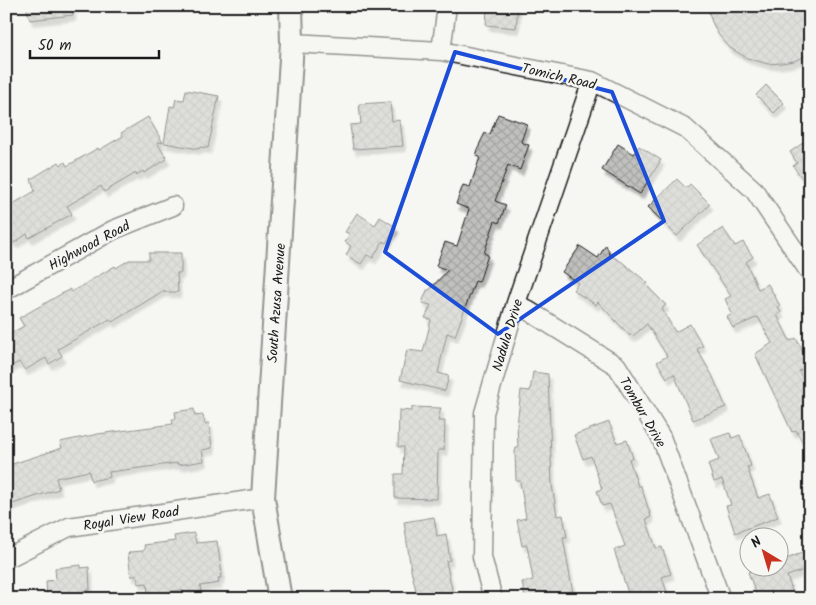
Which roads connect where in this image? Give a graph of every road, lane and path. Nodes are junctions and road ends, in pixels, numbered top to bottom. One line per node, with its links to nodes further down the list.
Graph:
1 (291, 6): 3 (street, South Azusa Avenue)
2 (447, 6): 4 (street)
3 (292, 43): 4 (street, Tomich Road); 10 (street, South Azusa Avenue)
4 (441, 51): 5 (street, Tomich Road)
5 (592, 81): 7 (street, Tomich Road); 9 (street, Nadula Drive)
6 (174, 206): 8 (street, Highwood Road)
7 (810, 274)
8 (6, 290)
9 (516, 303): 13 (street, Nadula Drive); 14 (street, Tombur Drive)
10 (263, 498): 11 (street, Royal View Road); 12 (street, South Azusa Avenue)
11 (6, 559)
12 (280, 599)
13 (493, 599)
14 (721, 599)

